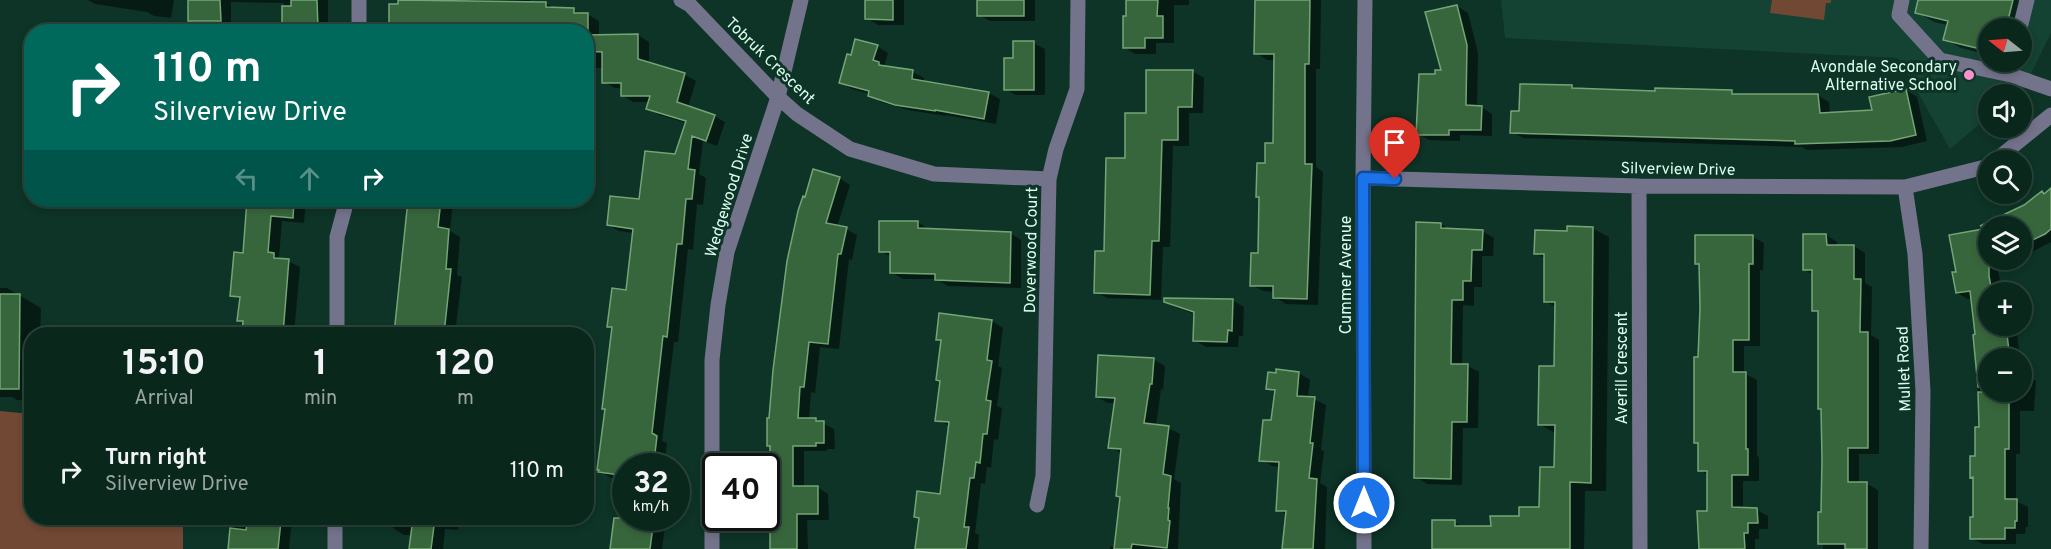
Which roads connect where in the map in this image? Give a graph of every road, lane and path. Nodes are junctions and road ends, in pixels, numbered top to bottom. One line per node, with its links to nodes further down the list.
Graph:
1 (359, 0): 9 (street)
2 (681, 0): 13 (street, Tobruk Crescent)
3 (801, 0): 13 (street, Wedgewood Drive)
4 (1078, 0): 18 (street, Doverwood Court)
5 (1365, 0): 17 (street, Cummer Avenue)
6 (1902, 0): 10 (street)
7 (2027, 0): 8 (street)
8 (2022, 18)
9 (359, 24)
10 (1978, 64)
11 (2020, 72): 12 (street)
12 (2051, 89)
13 (778, 97): 18 (street, Tobruk Crescent); 26 (street, Wedgewood Drive)
14 (2051, 114): 15 (street)
15 (2008, 150)
16 (1978, 169): 20 (street, Silverview Drive)
17 (1363, 178): 19 (street, Silverview Drive); 27 (street, Cummer Avenue)
18 (1049, 179): 23 (street, Doverwood Court)
19 (1639, 186): 20 (street, Silverview Drive); 28 (street, Averill Crescent)
20 (1905, 187): 29 (street, Mullet Road)
21 (345, 207): 22 (street)
22 (337, 327)
23 (1037, 505)
24 (336, 525): 25 (street)
25 (335, 549)
26 (712, 549)
27 (1364, 549)
28 (1640, 549)
29 (1922, 549)

